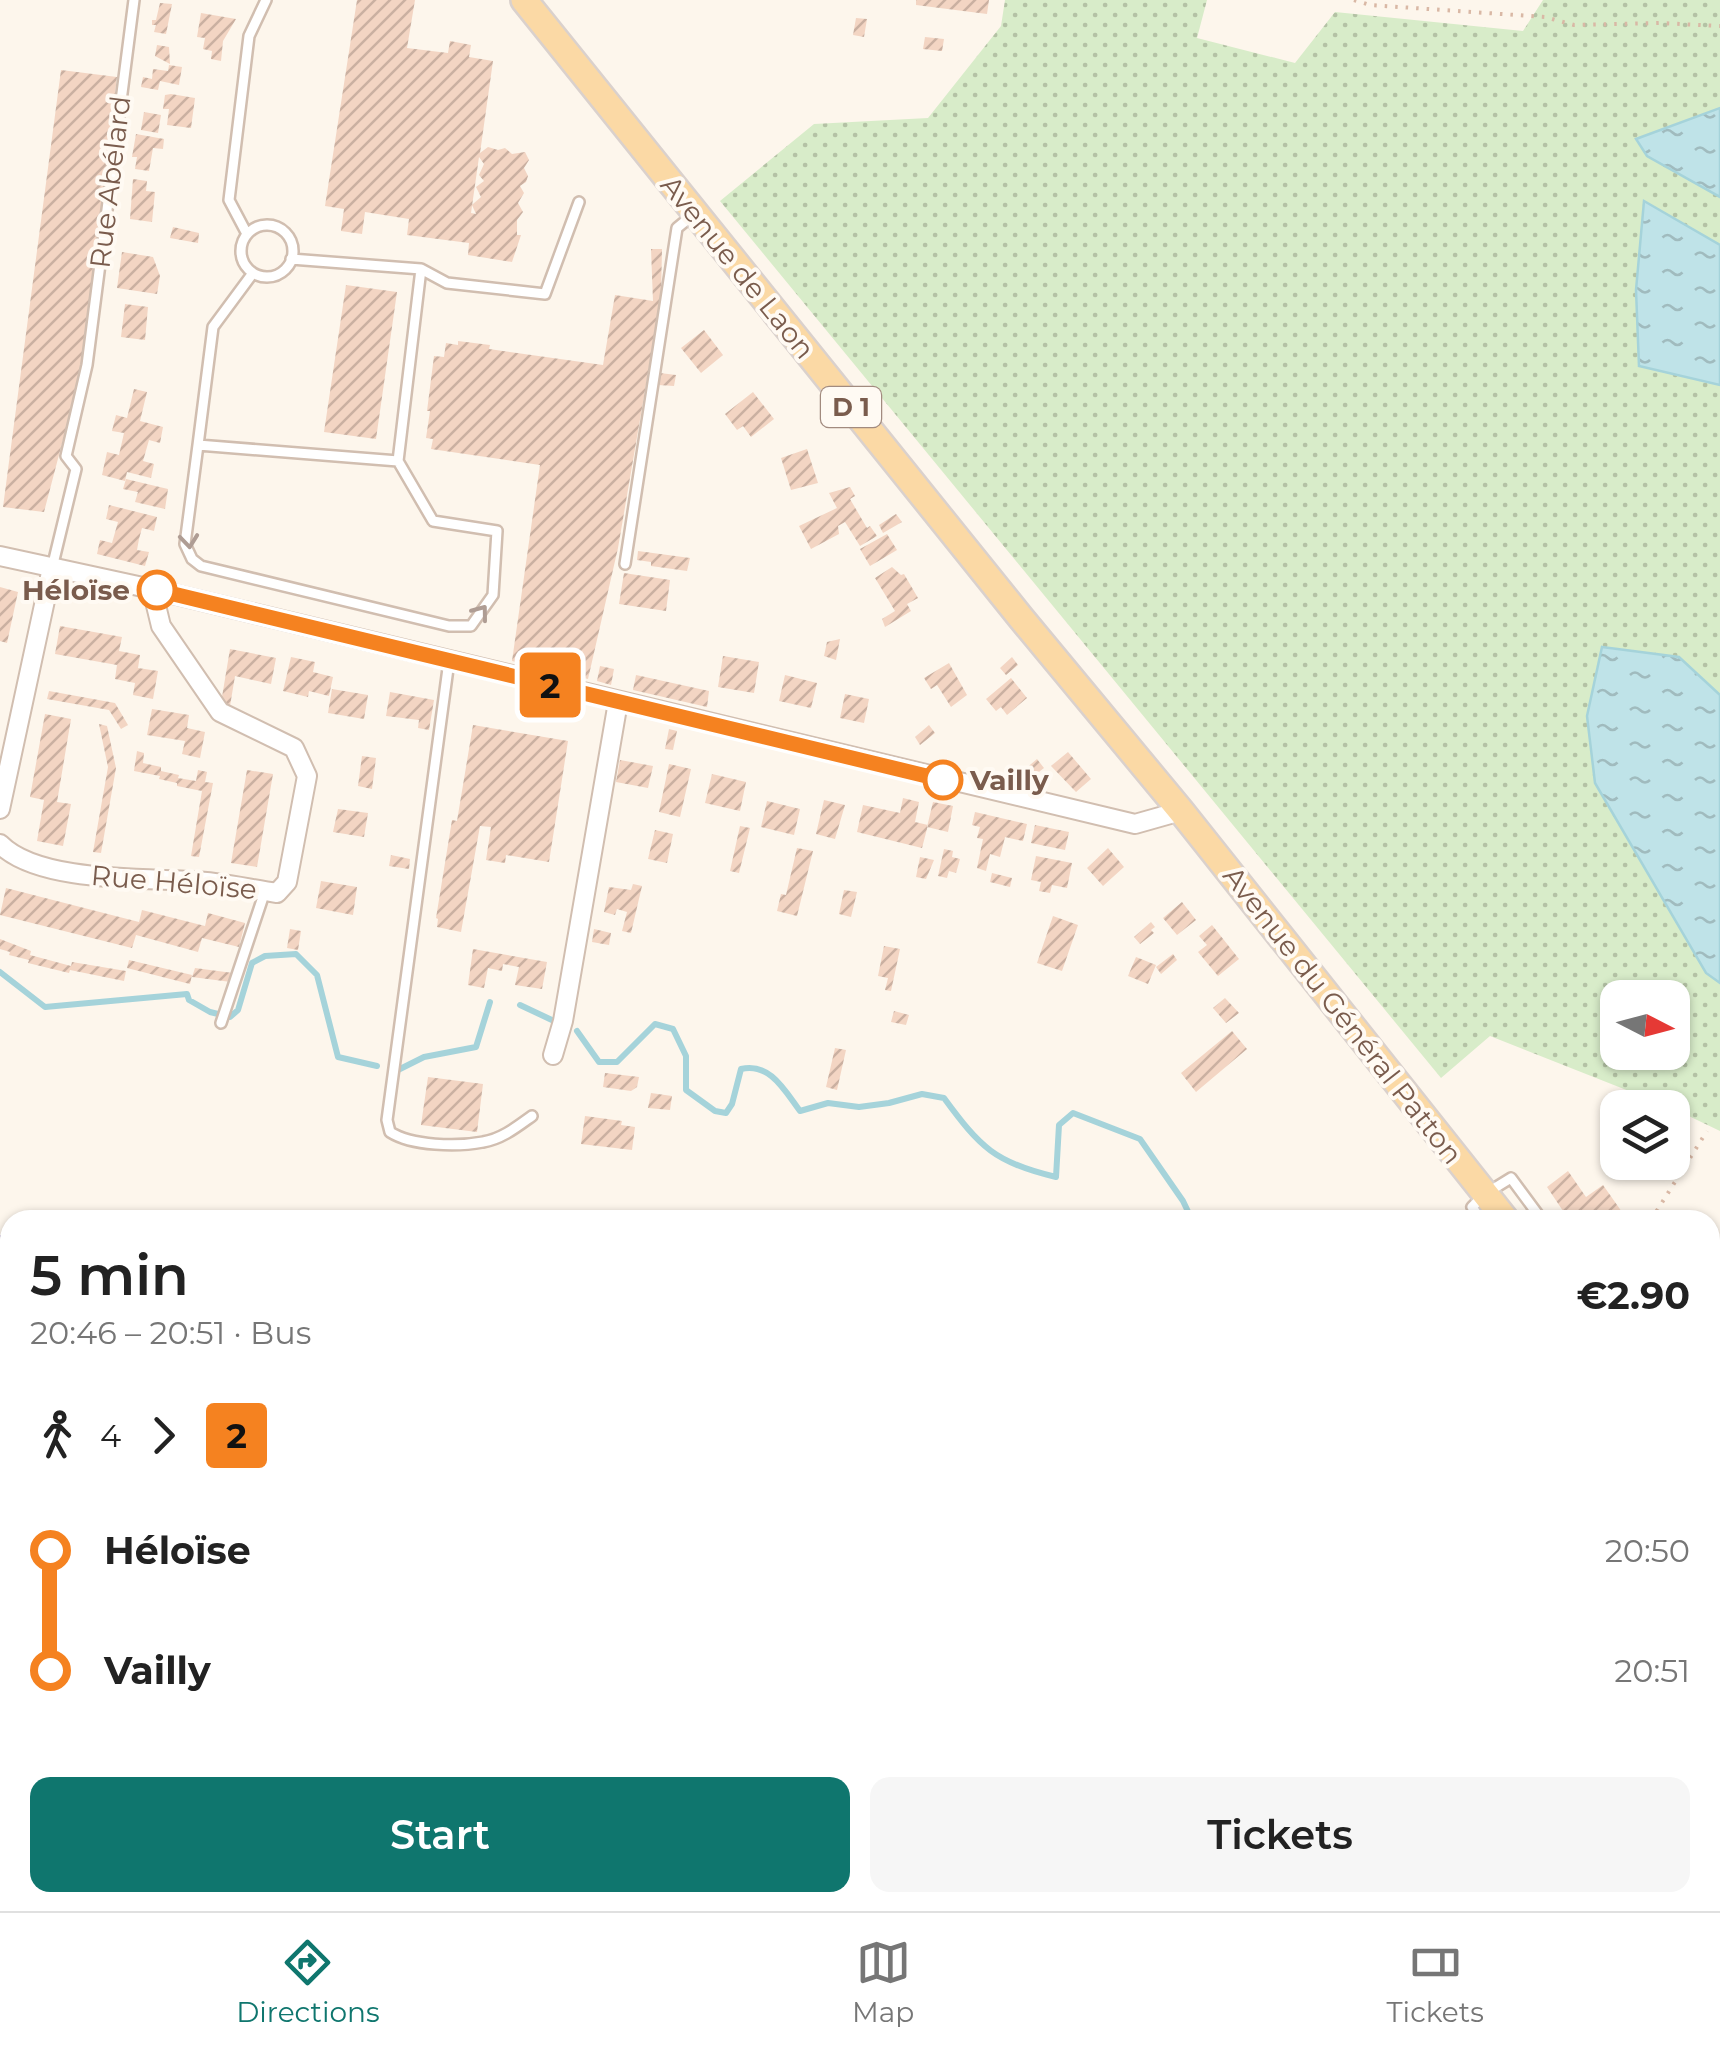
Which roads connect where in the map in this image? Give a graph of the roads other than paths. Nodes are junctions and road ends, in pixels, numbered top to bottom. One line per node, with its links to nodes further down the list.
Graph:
1 (134, 0): 14 (lane, Rue Abélard)
2 (266, 0): 6 (lane)
3 (524, 0): 5 (main road, Avenue de Laon / D 1)
4 (580, 202): 8 (lane)
5 (695, 214): 13 (lane); 19 (main road, Avenue de Laon / D 1)
6 (248, 234): 7 (lane); 9 (lane)
7 (291, 259): 8 (lane); 9 (lane)
8 (422, 269): 11 (lane)
9 (253, 273): 10 (lane)
10 (198, 445): 11 (lane); 11 (lane, one-way to 11)
11 (398, 462)
12 (0, 556): 14 (street)
13 (625, 564)
14 (52, 568): 15 (street); 18 (street)
15 (152, 589): 16 (street); 21 (street, Rue Héloïse)
16 (449, 661): 17 (street); 24 (lane)
17 (618, 702): 19 (street); 23 (street)
18 (0, 809)
19 (1181, 811): 25 (main road, Avenue du Général Patton / D 1)
20 (0, 844): 21 (street, Rue Héloïse)
21 (266, 891): 22 (lane)
22 (221, 1022)
23 (553, 1055)
24 (532, 1116)
25 (1483, 1207): 26 (lane)
26 (1535, 1210)

